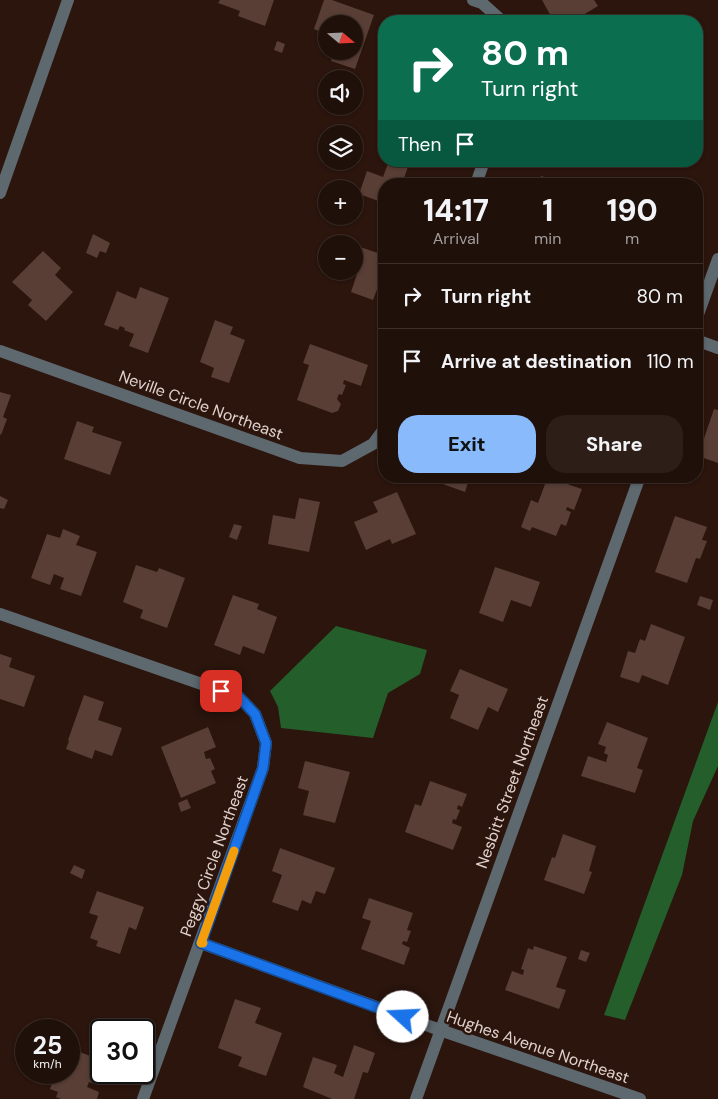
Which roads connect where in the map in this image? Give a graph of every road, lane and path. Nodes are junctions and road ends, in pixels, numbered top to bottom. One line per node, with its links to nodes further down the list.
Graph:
1 (68, 0): 4 (street)
2 (473, 0): 3 (street)
3 (495, 15)
4 (0, 193)
5 (718, 259): 6 (street)
6 (703, 301)
7 (703, 343): 8 (street)
8 (718, 348)
9 (0, 351): 10 (street, Neville Circle Northeast)
10 (378, 437)
11 (637, 483): 14 (street, Nesbitt Street Northeast)
12 (0, 614): 13 (street, Peggy Circle Northeast)
13 (201, 943): 14 (street, Hughes Avenue Northeast); 15 (street, Peggy Circle Northeast)
14 (440, 1030): 16 (street, Nesbitt Street Northeast); 17 (street, Hughes Avenue Northeast)
15 (143, 1099)
16 (416, 1099)
17 (640, 1099)

